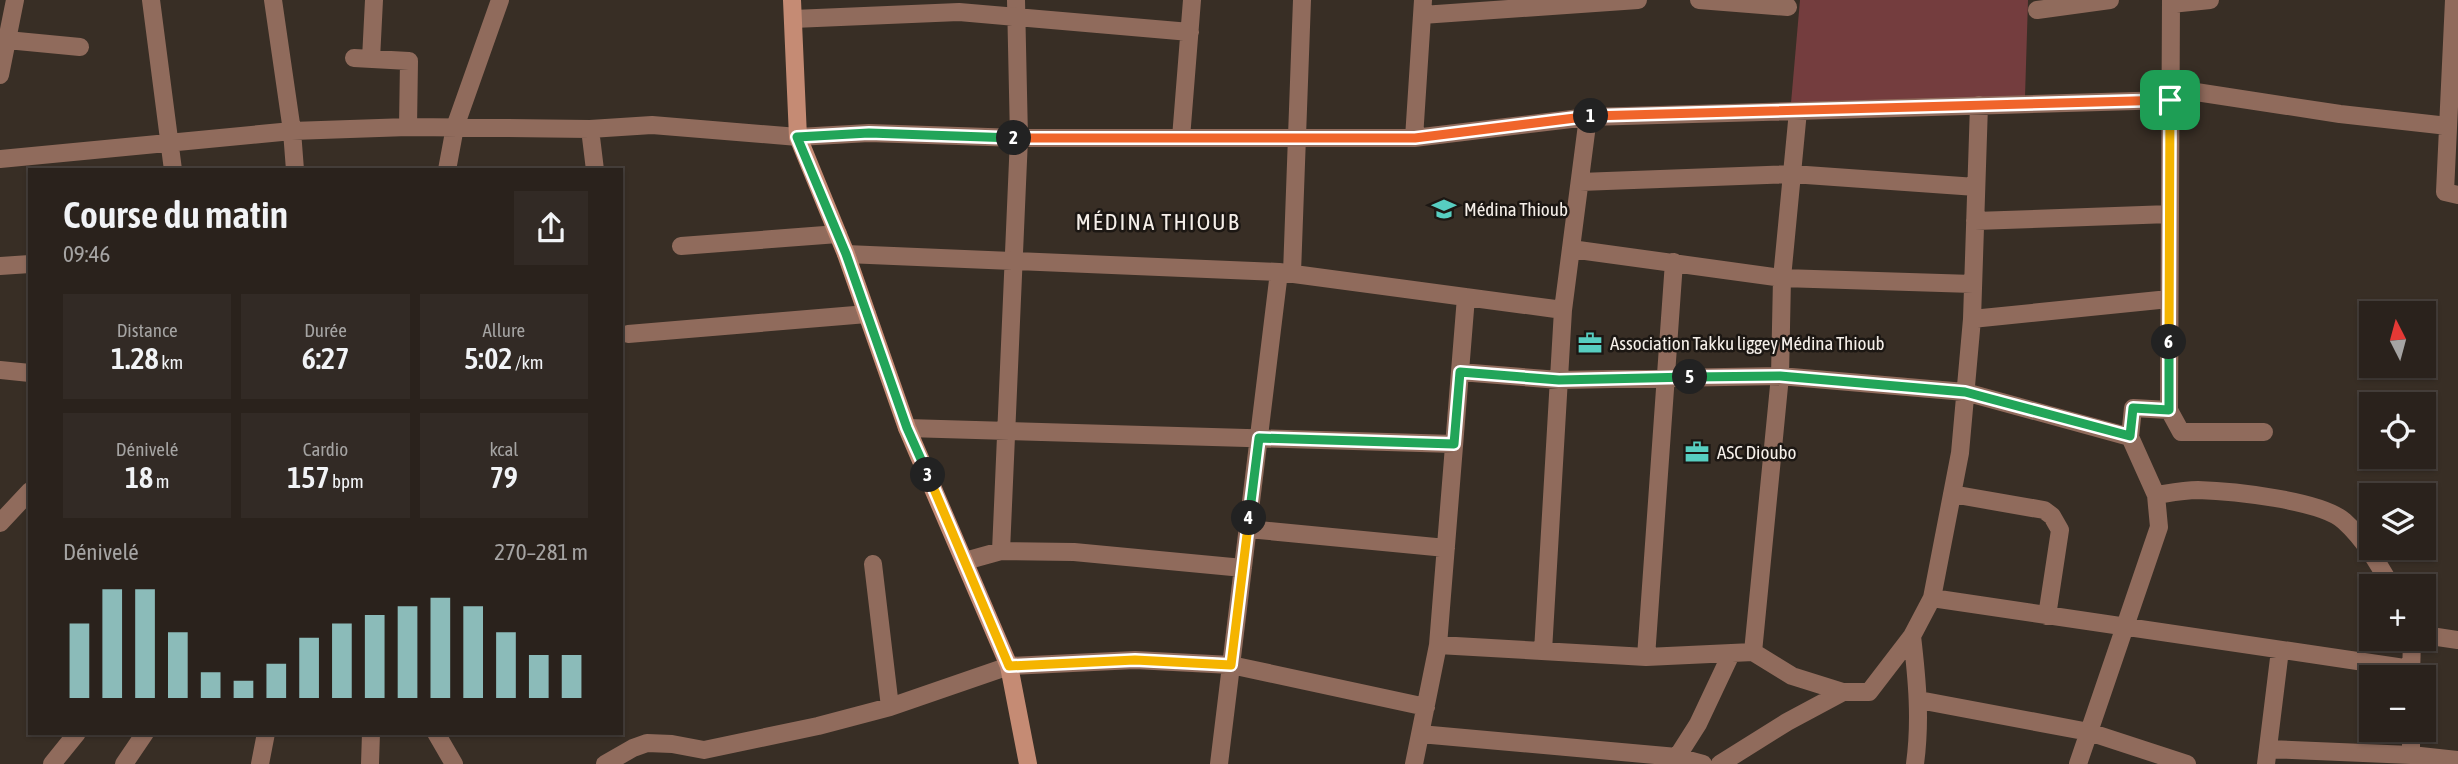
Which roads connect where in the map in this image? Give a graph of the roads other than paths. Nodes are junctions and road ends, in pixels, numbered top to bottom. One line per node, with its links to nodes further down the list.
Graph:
1 (15, 0): 21 (street)
2 (151, 0): 38 (street)
3 (273, 0): 32 (street)
4 (374, 0): 29 (street)
5 (500, 0): 30 (street)
6 (792, 0): 19 (street)
7 (1192, 0): 20 (street)
8 (1302, 0): 37 (street)
9 (1638, 0): 17 (street)
10 (1699, 0): 15 (street)
11 (2110, 0): 18 (street)
12 (2210, 0): 14 (street)
13 (2454, 0): 28 (street)
14 (2171, 2): 24 (street)
15 (1788, 7)
16 (1016, 8): 19 (street); 20 (street); 34 (street)
17 (1423, 8): 36 (street)
18 (2037, 10)
19 (793, 19): 33 (street)
20 (1190, 32): 35 (street)
21 (7, 40): 22 (street); 23 (street)
22 (80, 47)
23 (0, 75)
24 (2170, 94): 25 (street); 28 (street); 48 (street)
25 (1979, 105): 26 (street); 46 (street)
26 (1798, 111): 27 (street); 44 (street)
27 (1588, 117): 36 (street); 45 (street)
28 (2448, 126): 47 (street)
29 (408, 127): 30 (street); 32 (street)
30 (455, 127): 31 (street); 42 (street)
31 (590, 129): 33 (street); 43 (street)
32 (292, 131): 38 (street); 41 (street)
33 (797, 137): 34 (street); 50 (street)
34 (1019, 138): 35 (street); 54 (street)
35 (1181, 138): 37 (street)
36 (1415, 138): 37 (street)
37 (1297, 139): 58 (street)
38 (169, 143): 39 (street); 40 (street)
39 (0, 159)
40 (173, 168)
41 (295, 168)
42 (447, 168)
43 (595, 168)
44 (1792, 174): 45 (street); 46 (street); 59 (street)
45 (1580, 182): 52 (street)
46 (1976, 187): 49 (street)
47 (2458, 195)
48 (2170, 214): 49 (street); 62 (street)
49 (1975, 221): 60 (street)
50 (838, 234): 51 (street); 53 (street)
51 (681, 246)
52 (1571, 249): 55 (street); 63 (street)
53 (846, 254): 54 (street); 64 (street)
54 (1013, 261): 58 (street); 76 (street)
55 (1674, 262): 59 (street); 71 (street)
56 (28, 264): 57 (street)
57 (0, 266)
58 (1286, 272): 61 (street); 79 (street)
59 (1782, 278): 60 (street); 70 (street)
60 (1973, 284): 65 (street)
61 (1466, 297): 63 (street); 68 (street)
62 (2169, 299): 65 (street); 74 (street)
63 (1563, 310): 72 (street)
64 (867, 314): 66 (street); 75 (street)
65 (1972, 318): 73 (street)
66 (628, 334)
67 (0, 370): 69 (street)
68 (1460, 372): 72 (street); 80 (street)
69 (28, 373)
70 (1780, 376): 71 (street); 73 (street); 101 (street)
71 (1666, 377): 72 (street); 103 (street)
72 (1559, 380): 100 (street)
73 (1965, 392): 78 (street); 82 (street)
74 (2169, 410): 77 (street); 78 (street)
75 (907, 428): 76 (street); 88 (street)
76 (1005, 430): 79 (street); 87 (street)
77 (2264, 432)
78 (2130, 436): 83 (street)
79 (1259, 438): 80 (street); 85 (street)
80 (1454, 444): 86 (street)
81 (28, 493): 84 (street)
82 (1952, 494): 92 (street); 93 (street)
83 (2156, 495): 91 (street); 94 (street)
84 (0, 523)
85 (1248, 529): 86 (street); 90 (street)
86 (1446, 548): 98 (street)
87 (1002, 551): 88 (street); 90 (street)
88 (965, 561): 106 (street)
89 (873, 564): 109 (street)
90 (1243, 568): 104 (street)
91 (2384, 574)
92 (1932, 598): 93 (street); 95 (street)
93 (2047, 616): 94 (street)
94 (2124, 627): 99 (street); 111 (street)
95 (1912, 636): 107 (street); 108 (street)
96 (2436, 637): 97 (street)
97 (2458, 640)
98 (1438, 645): 100 (street); 110 (street)
99 (2280, 650): 105 (street); 121 (street)
100 (1543, 651): 103 (street)
101 (1753, 652): 102 (street); 107 (street)
102 (1731, 654): 103 (street); 122 (street)
103 (1646, 657)
104 (1231, 665): 106 (street); 110 (street); 131 (street)
105 (2365, 665)
106 (1009, 666): 109 (street); 130 (street)
107 (1843, 692): 134 (street)
108 (1919, 700): 111 (street); 135 (street)
109 (890, 707): 129 (street)
110 (1426, 707): 112 (street)
111 (2089, 732): 136 (street); 137 (street)
112 (1420, 734): 120 (street); 132 (street)
113 (74, 735): 125 (street)
114 (144, 735): 126 (street)
115 (266, 735): 127 (street)
116 (371, 735): 128 (street)
117 (437, 735): 124 (street)
118 (2411, 742): 119 (street)
119 (2411, 755): 121 (street); 123 (street)
120 (1573, 756): 122 (street)
121 (2267, 756)
122 (1677, 757): 133 (street)
123 (2458, 760)
124 (451, 763)
125 (52, 764)
126 (124, 764)
127 (260, 764)
128 (370, 764)
129 (605, 764)
130 (1028, 764)
131 (1219, 764)
132 (1414, 764)
133 (1703, 764)
134 (1720, 764)
135 (1915, 764)
136 (2078, 764)
137 (2187, 764)

